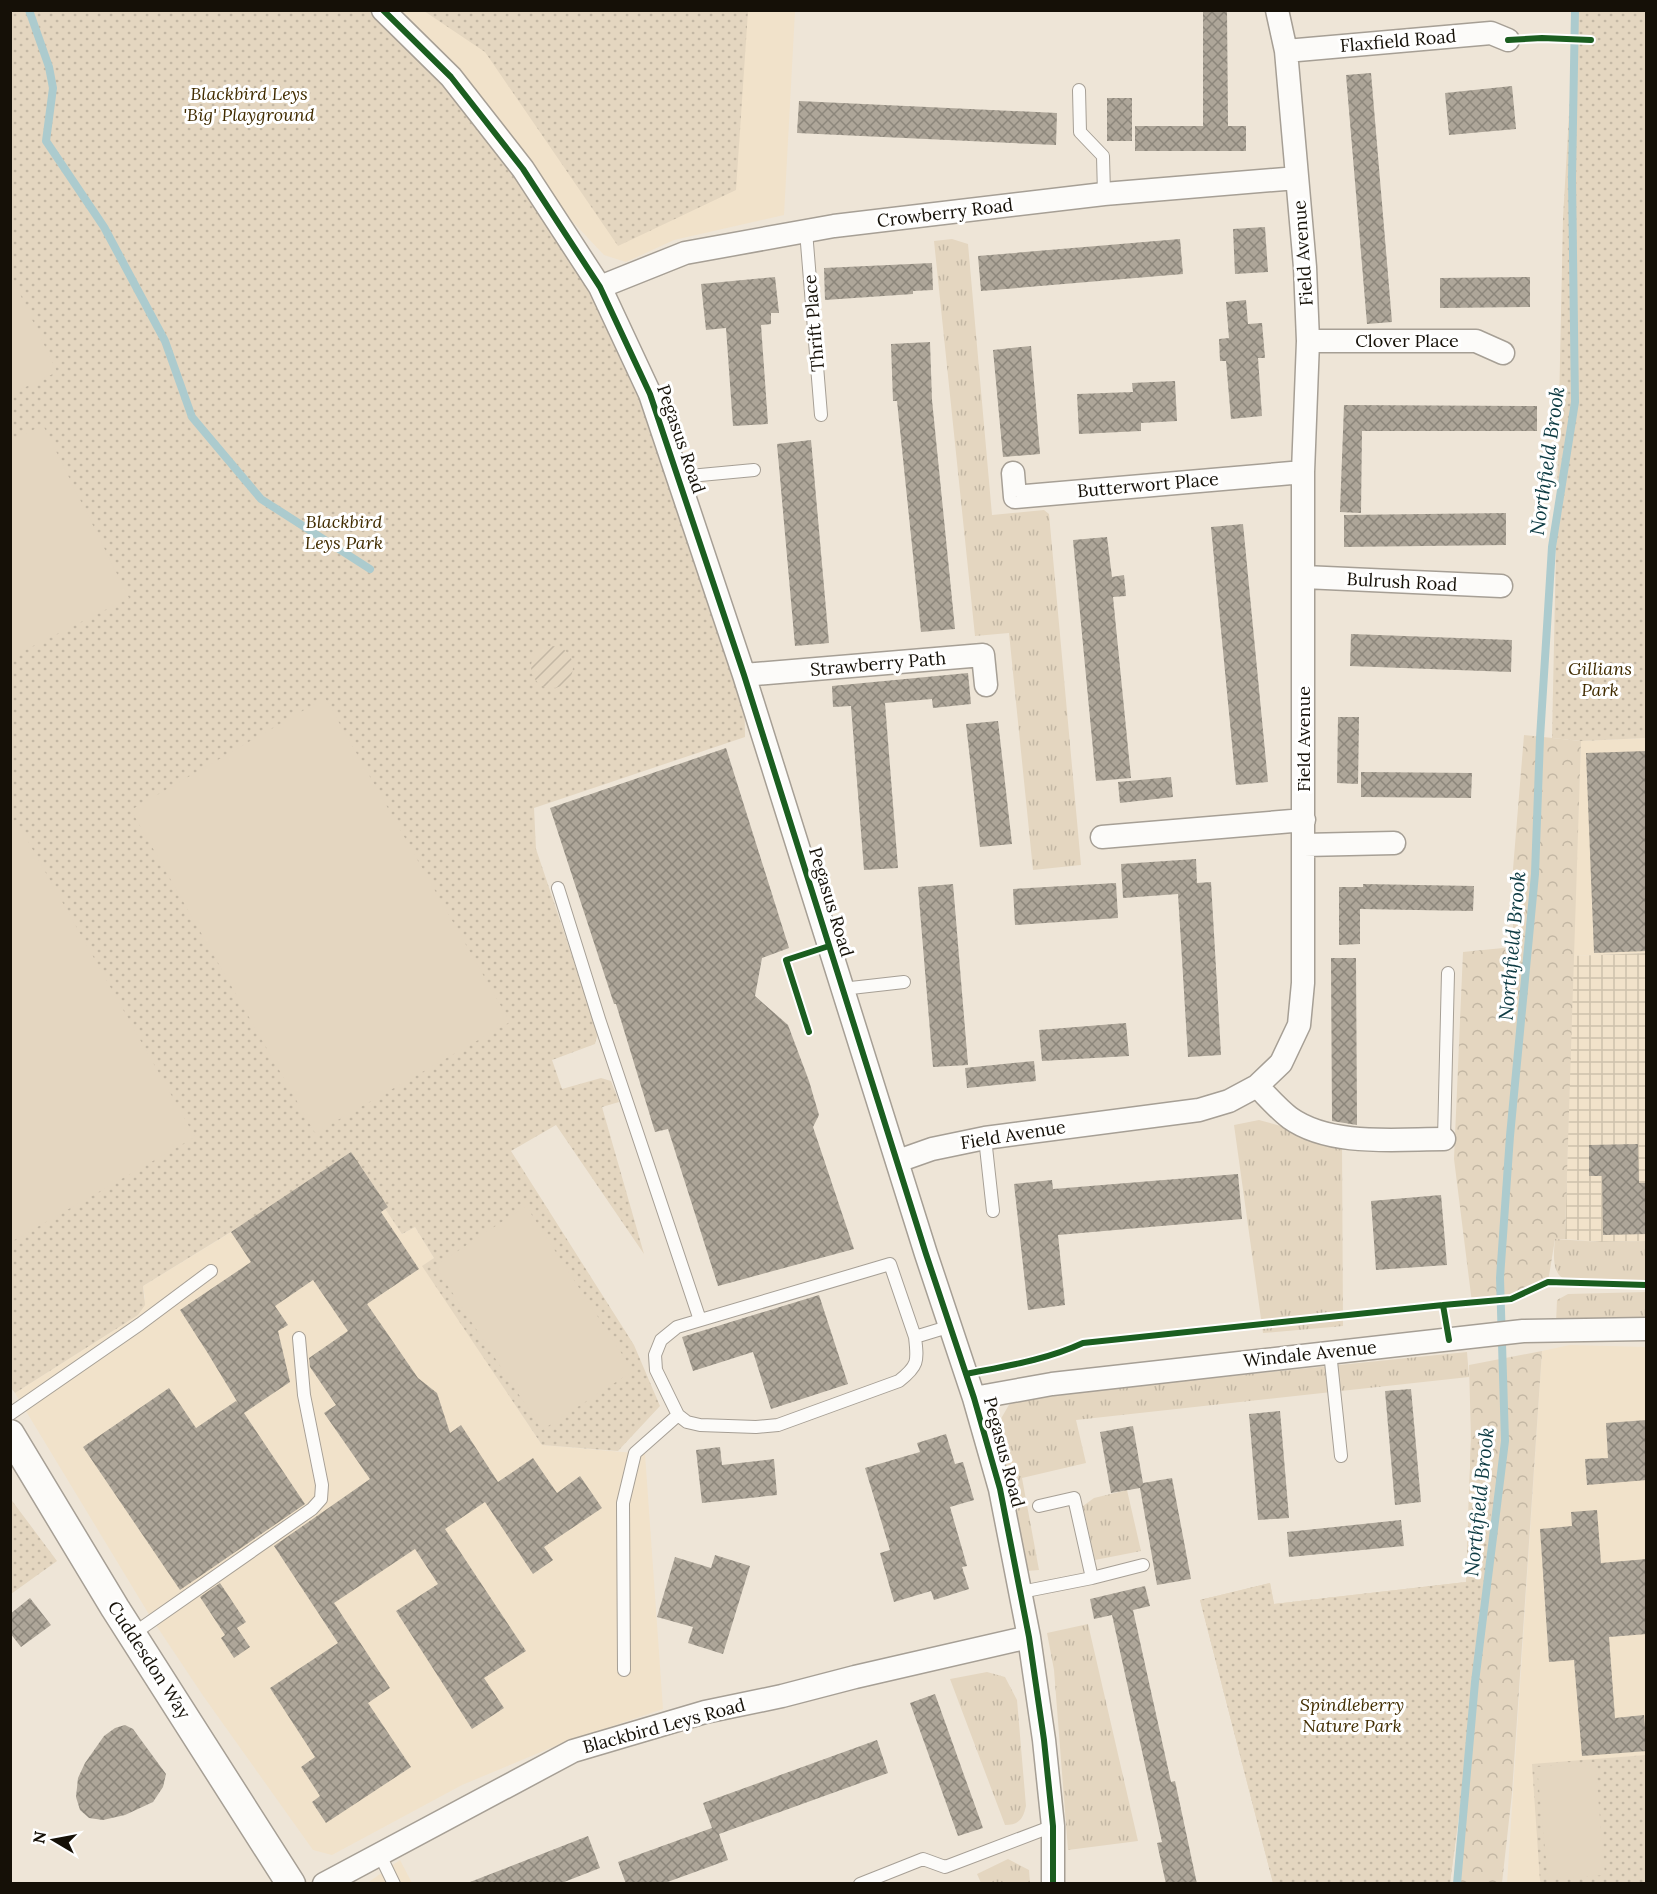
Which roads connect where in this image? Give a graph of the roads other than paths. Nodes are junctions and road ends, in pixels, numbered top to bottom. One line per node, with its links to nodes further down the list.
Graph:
1 (383, 10): 9 (street, Pegasus Road)
2 (1277, 10): 4 (street, Field Avenue)
3 (1508, 39): 4 (street, Flaxfield Road)
4 (1286, 51): 6 (street, Field Avenue)
5 (1079, 90): 7 (lane)
6 (1297, 178): 7 (street, Crowberry Road); 10 (street, Field Avenue)
7 (1104, 194): 8 (street, Crowberry Road)
8 (806, 231): 9 (street, Crowberry Road); 12 (lane, Thrift Place)
9 (600, 287): 16 (street, Pegasus Road)
10 (1308, 341): 11 (street, Clover Place); 14 (street, Field Avenue)
11 (1503, 353)
12 (822, 415)
13 (754, 470): 16 (lane)
14 (1304, 472): 15 (street, Butterwort Place); 17 (street, Field Avenue)
15 (1013, 473)
16 (679, 477): 19 (street, Pegasus Road)
17 (1304, 577): 18 (street, Bulrush Road); 21 (street, Field Avenue)
18 (1501, 586)
19 (744, 675): 20 (street, Strawberry Path); 28 (street, Pegasus Road)
20 (986, 685)
21 (1304, 820): 22 (street); 24 (street, Field Avenue)
22 (1102, 837)
23 (1394, 843): 24 (street)
24 (1304, 845): 29 (street, Field Avenue)
25 (558, 888): 35 (lane)
26 (1448, 973): 31 (lane)
27 (904, 982): 28 (lane)
28 (842, 989): 32 (street, Pegasus Road)
29 (1257, 1086): 30 (street, Field Avenue); 31 (street)
30 (985, 1138): 32 (street, Field Avenue); 33 (lane)
31 (1444, 1139)
32 (898, 1161): 36 (street, Pegasus Road)
33 (993, 1211)
34 (211, 1271): 42 (lane)
35 (699, 1320): 38 (lane); 43 (lane)
36 (951, 1326): 38 (lane); 41 (street, Pegasus Road)
37 (1647, 1329): 40 (street, Windale Avenue)
38 (915, 1337): 43 (lane)
39 (298, 1338): 50 (lane)
40 (1330, 1352): 41 (street, Windale Avenue); 45 (lane)
41 (974, 1398): 49 (street, Pegasus Road)
42 (10, 1414)
43 (678, 1415): 52 (lane)
44 (10, 1434): 50 (street, Cuddesdon Way)
45 (1341, 1456)
46 (1039, 1506): 48 (lane)
47 (1143, 1565): 48 (lane)
48 (1092, 1578): 49 (lane)
49 (1021, 1592): 51 (street, Pegasus Road)
50 (133, 1634): 55 (street, Cuddesdon Way)
51 (1029, 1637): 53 (street, Pegasus Road); 54 (street, Blackbird Leys Road)
52 (624, 1670)
53 (1053, 1826): 58 (lane); 59 (street, Pegasus Road)
54 (379, 1852): 56 (street, Blackbird Leys Road); 57 (lane)
55 (291, 1884)
56 (324, 1884)
57 (394, 1884)
58 (860, 1884)
59 (1053, 1884)

